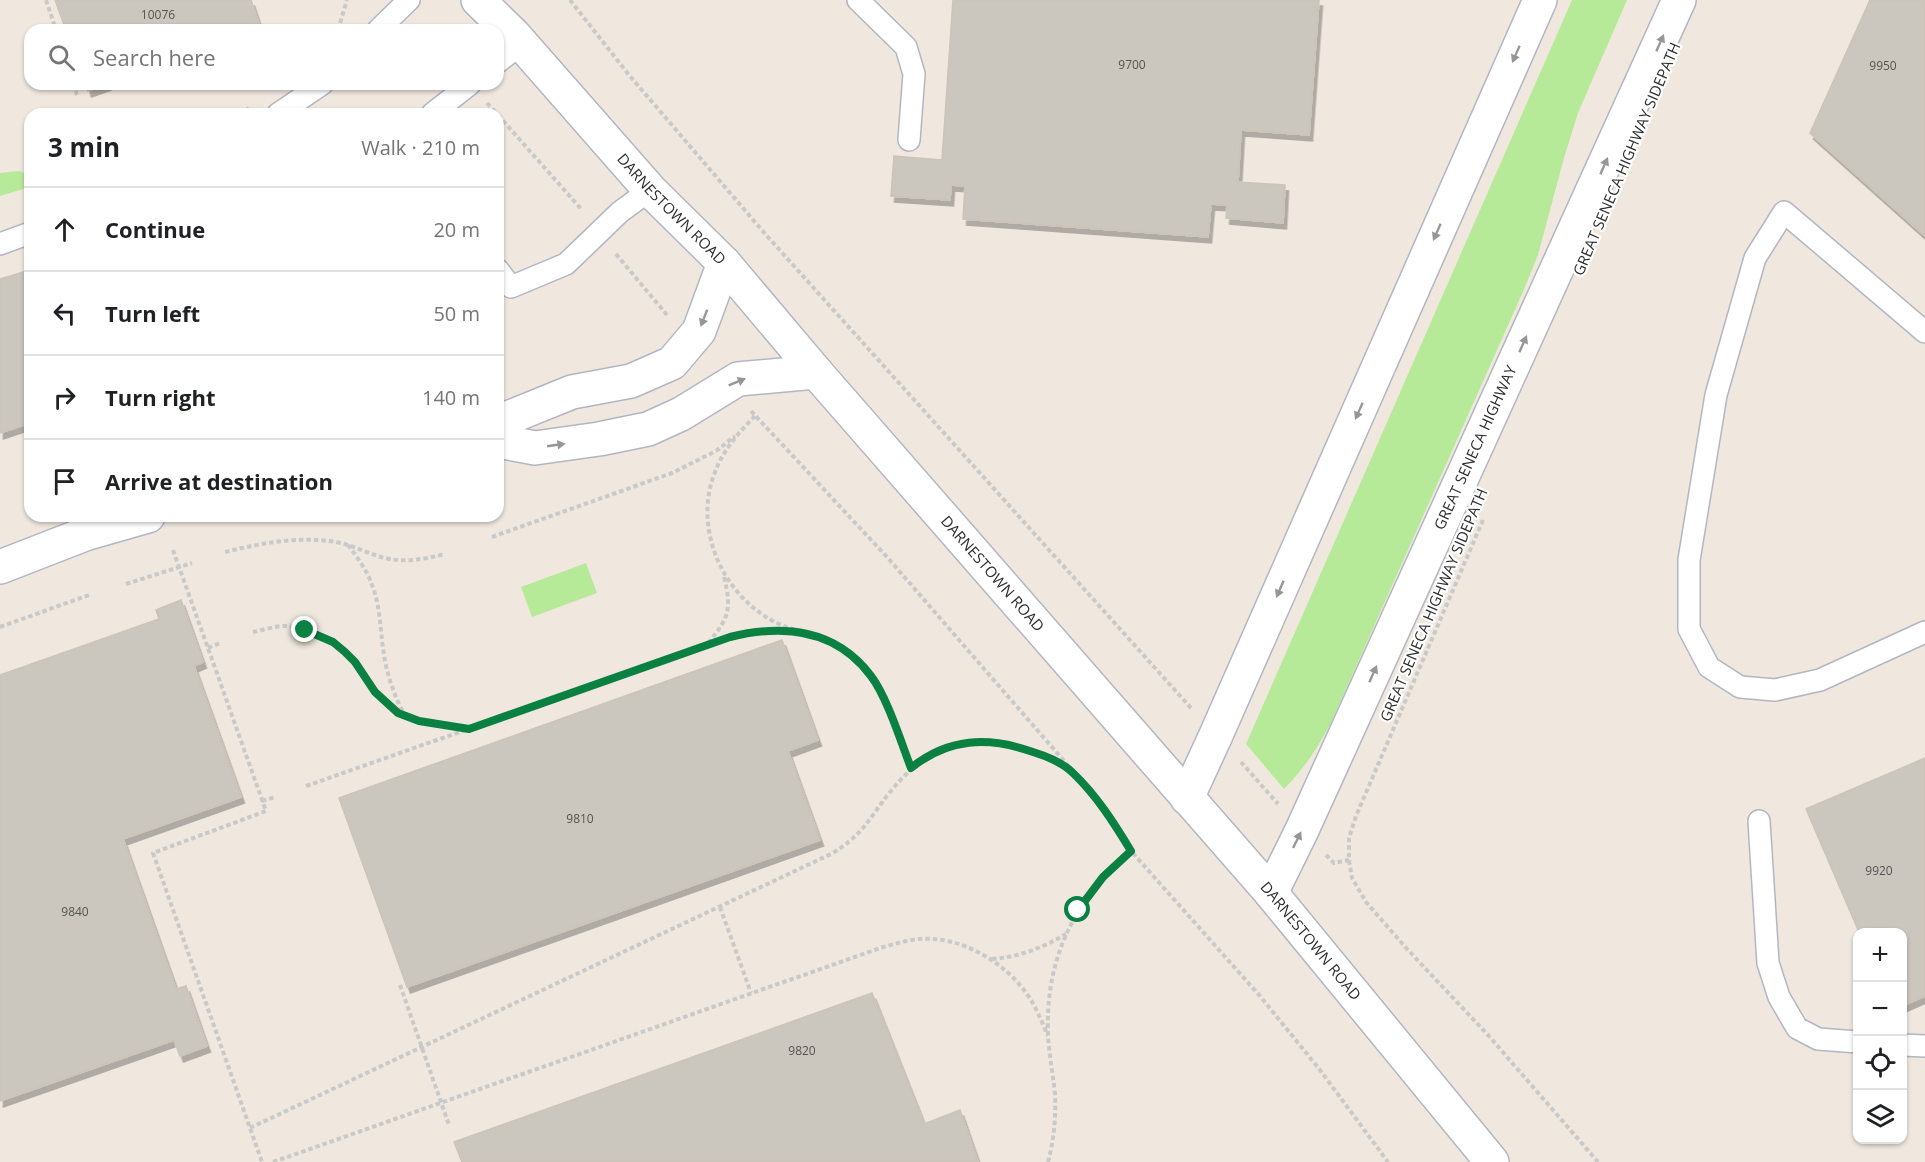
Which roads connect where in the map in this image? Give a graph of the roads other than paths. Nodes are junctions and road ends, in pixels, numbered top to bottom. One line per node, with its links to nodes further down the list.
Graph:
1 (409, 0): 6 (lane)
2 (478, 0): 7 (main road, DARNESTOWN ROAD)
3 (858, 0): 13 (lane)
4 (1540, 0): 26 (main road, one-way to 26)
5 (1679, 0): 28 (main road, GREAT SENECA HIGHWAY, one-way to 5)
6 (384, 24)
7 (492, 24)
8 (509, 53): 14 (main road, DARNESTOWN ROAD)
9 (313, 90): 11 (lane)
10 (462, 90): 12 (lane)
11 (287, 108)
12 (440, 108)
13 (909, 140)
14 (650, 190): 17 (main road, DARNESTOWN ROAD); 18 (lane)
15 (24, 236): 16 (lane)
16 (0, 244)
17 (724, 263): 20 (main road, DARNESTOWN ROAD); 21 (main road, one-way to 21)
18 (505, 291)
19 (1925, 332): 25 (lane)
20 (816, 372): 22 (main road, one-way to 20); 26 (main road, DARNESTOWN ROAD)
21 (504, 420)
22 (504, 442)
23 (127, 522): 24 (main road)
24 (0, 567)
25 (1925, 632)
26 (1187, 798): 28 (main road, DARNESTOWN ROAD)
27 (1759, 821): 29 (lane)
28 (1271, 893): 32 (main road, DARNESTOWN ROAD)
29 (1853, 1042)
30 (1907, 1045): 31 (lane)
31 (1925, 1046)
32 (1492, 1162)

